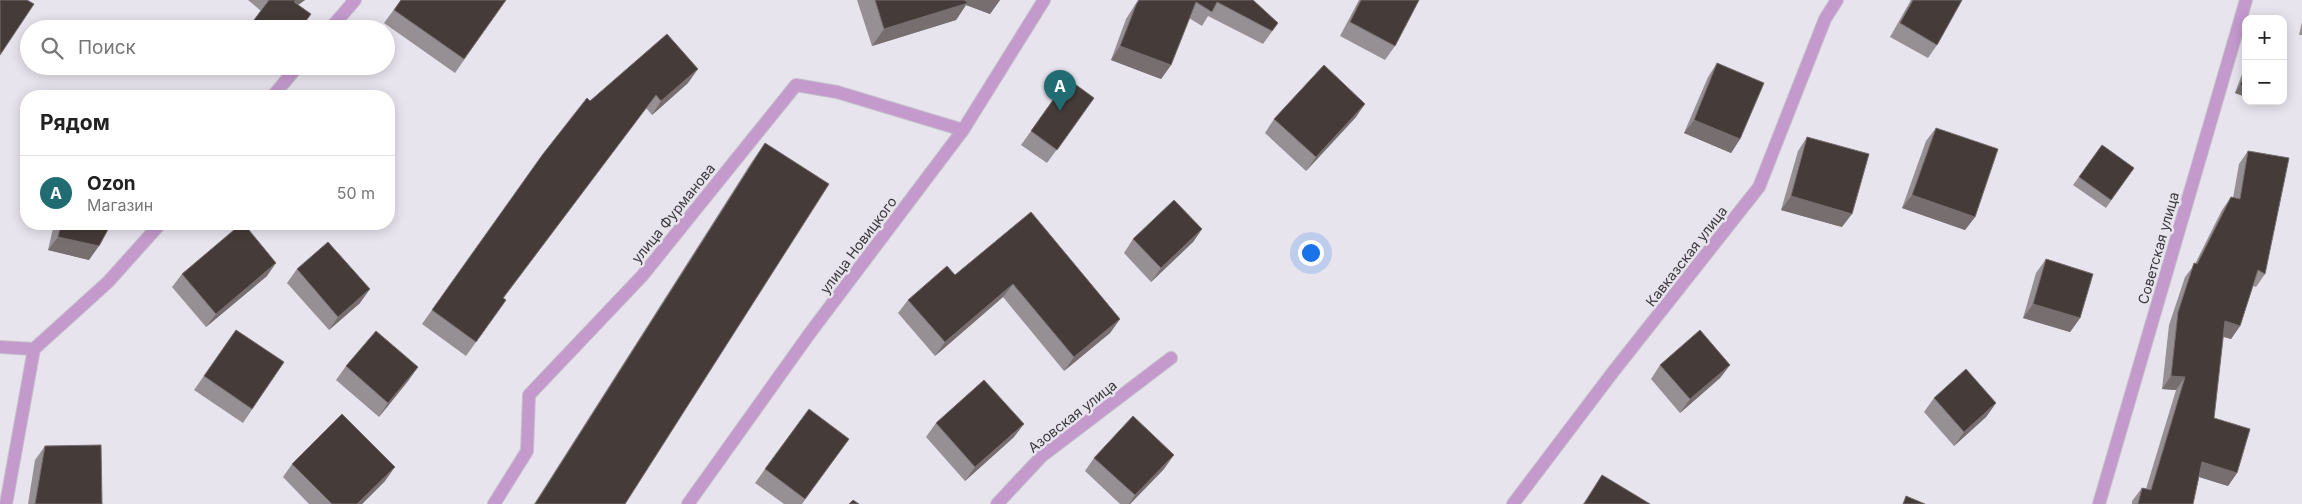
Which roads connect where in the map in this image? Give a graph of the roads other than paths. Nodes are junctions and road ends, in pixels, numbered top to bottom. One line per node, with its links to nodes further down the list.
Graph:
1 (355, 0): 5 (street)
2 (1044, 0): 8 (street, улица Новицкого)
3 (1837, 0): 17 (street, Кавказская улица)
4 (2246, 0): 18 (street, Советская улица)
5 (338, 20)
6 (290, 75): 7 (street)
7 (278, 90)
8 (964, 130): 14 (street, улица Фурманова); 15 (street, улица Новицкого)
9 (155, 230): 11 (street)
10 (0, 347): 11 (street)
11 (34, 349): 13 (street)
12 (1171, 358): 16 (street, Азовская улица)
13 (6, 504)
14 (494, 504)
15 (688, 504)
16 (997, 504)
17 (1513, 504)
18 (2099, 504)

